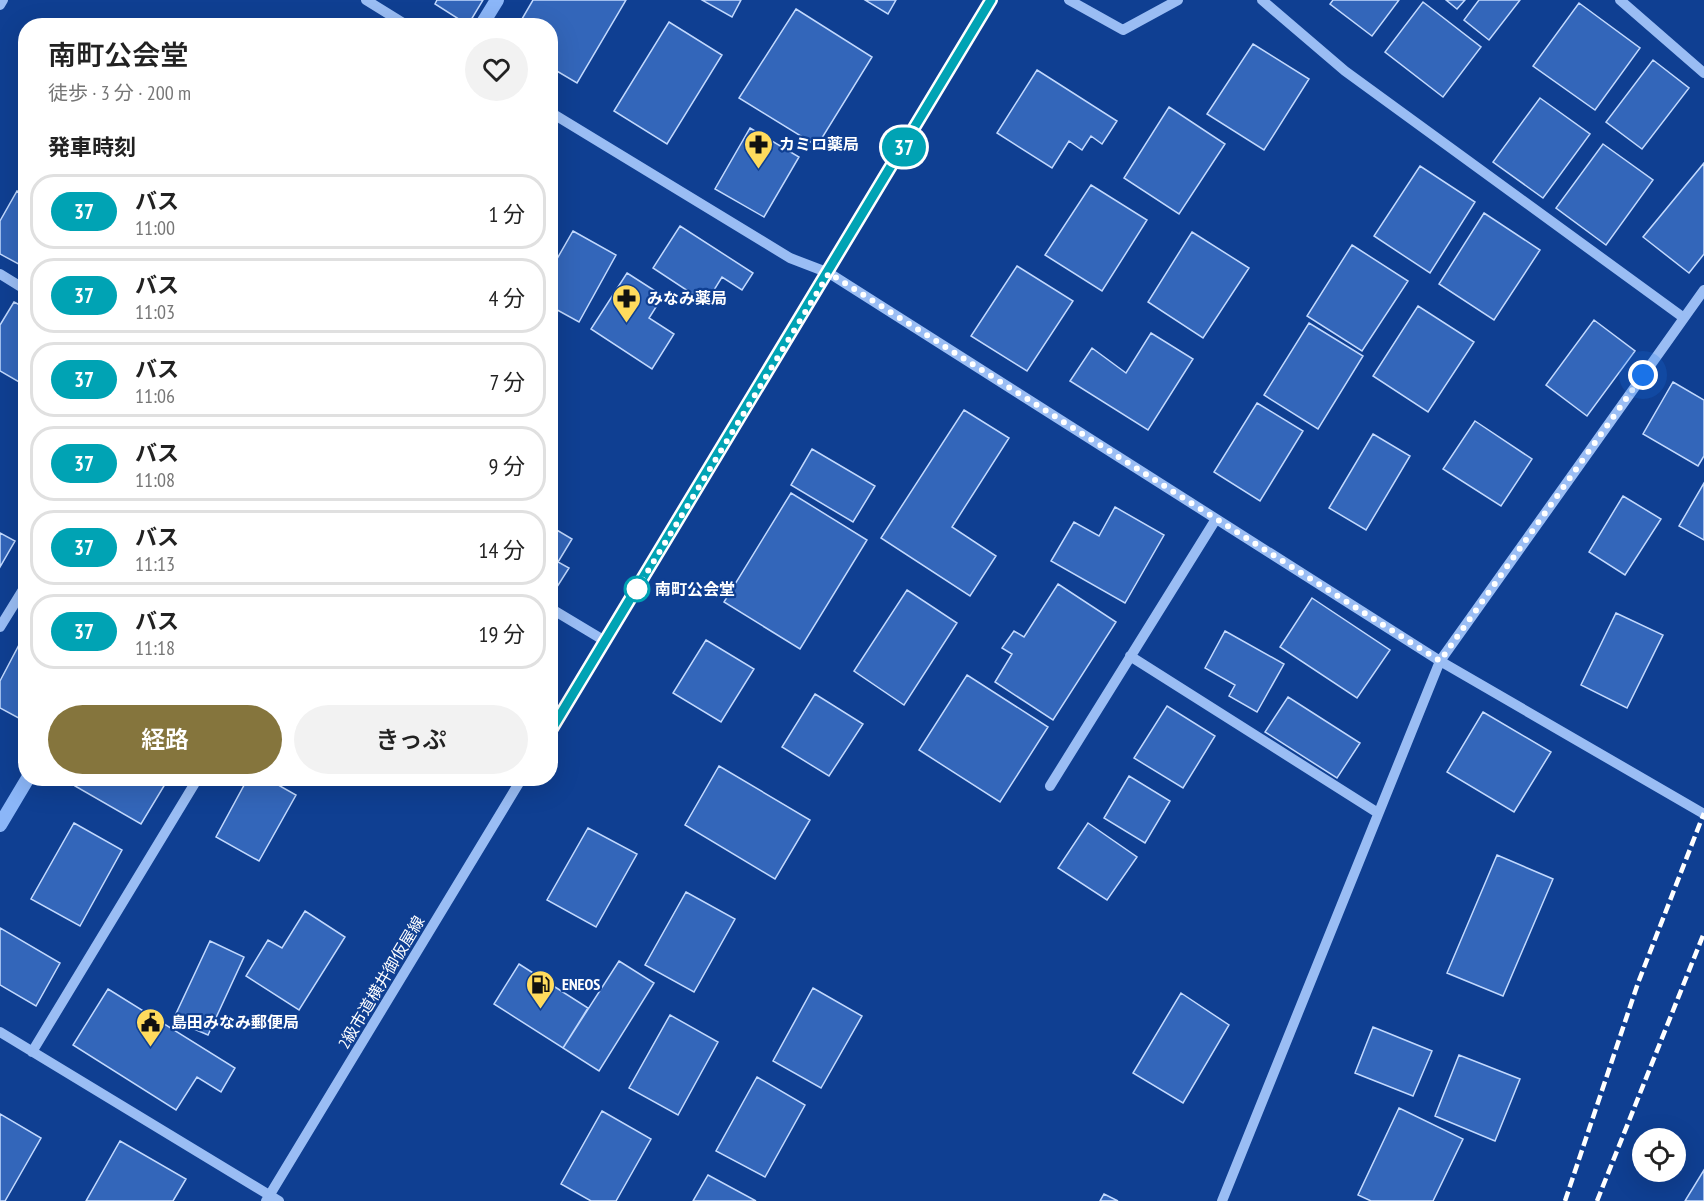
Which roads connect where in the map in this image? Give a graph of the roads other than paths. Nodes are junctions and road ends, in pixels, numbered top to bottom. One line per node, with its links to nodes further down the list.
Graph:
1 (3, 0): 8 (street)
2 (366, 0): 9 (street)
3 (991, 0): 12 (street)
4 (1069, 0): 5 (street)
5 (1178, 0)
6 (1262, 0): 16 (street)
7 (1620, 0): 10 (street)
8 (0, 5)
9 (395, 18)
10 (1704, 73)
11 (558, 117): 12 (street)
12 (829, 273): 17 (street); 21 (street)
13 (0, 274): 14 (street)
14 (18, 285)
15 (1704, 290): 16 (street)
16 (1684, 318): 23 (street)
17 (1216, 519): 22 (street); 23 (street)
18 (18, 598): 20 (street)
19 (558, 613): 21 (street)
20 (0, 627)
21 (605, 641): 24 (street)
22 (1130, 656): 27 (street); 28 (street)
23 (1440, 661): 28 (street); 29 (street)
24 (558, 719)
25 (193, 786): 31 (street)
26 (517, 786): 32 (street, 2級市道横井御仮屋線)
27 (1050, 786)
28 (1378, 813): 33 (street)
29 (1704, 813)
30 (0, 1032): 31 (street)
31 (32, 1052): 32 (street)
32 (271, 1199)
33 (1222, 1201)

